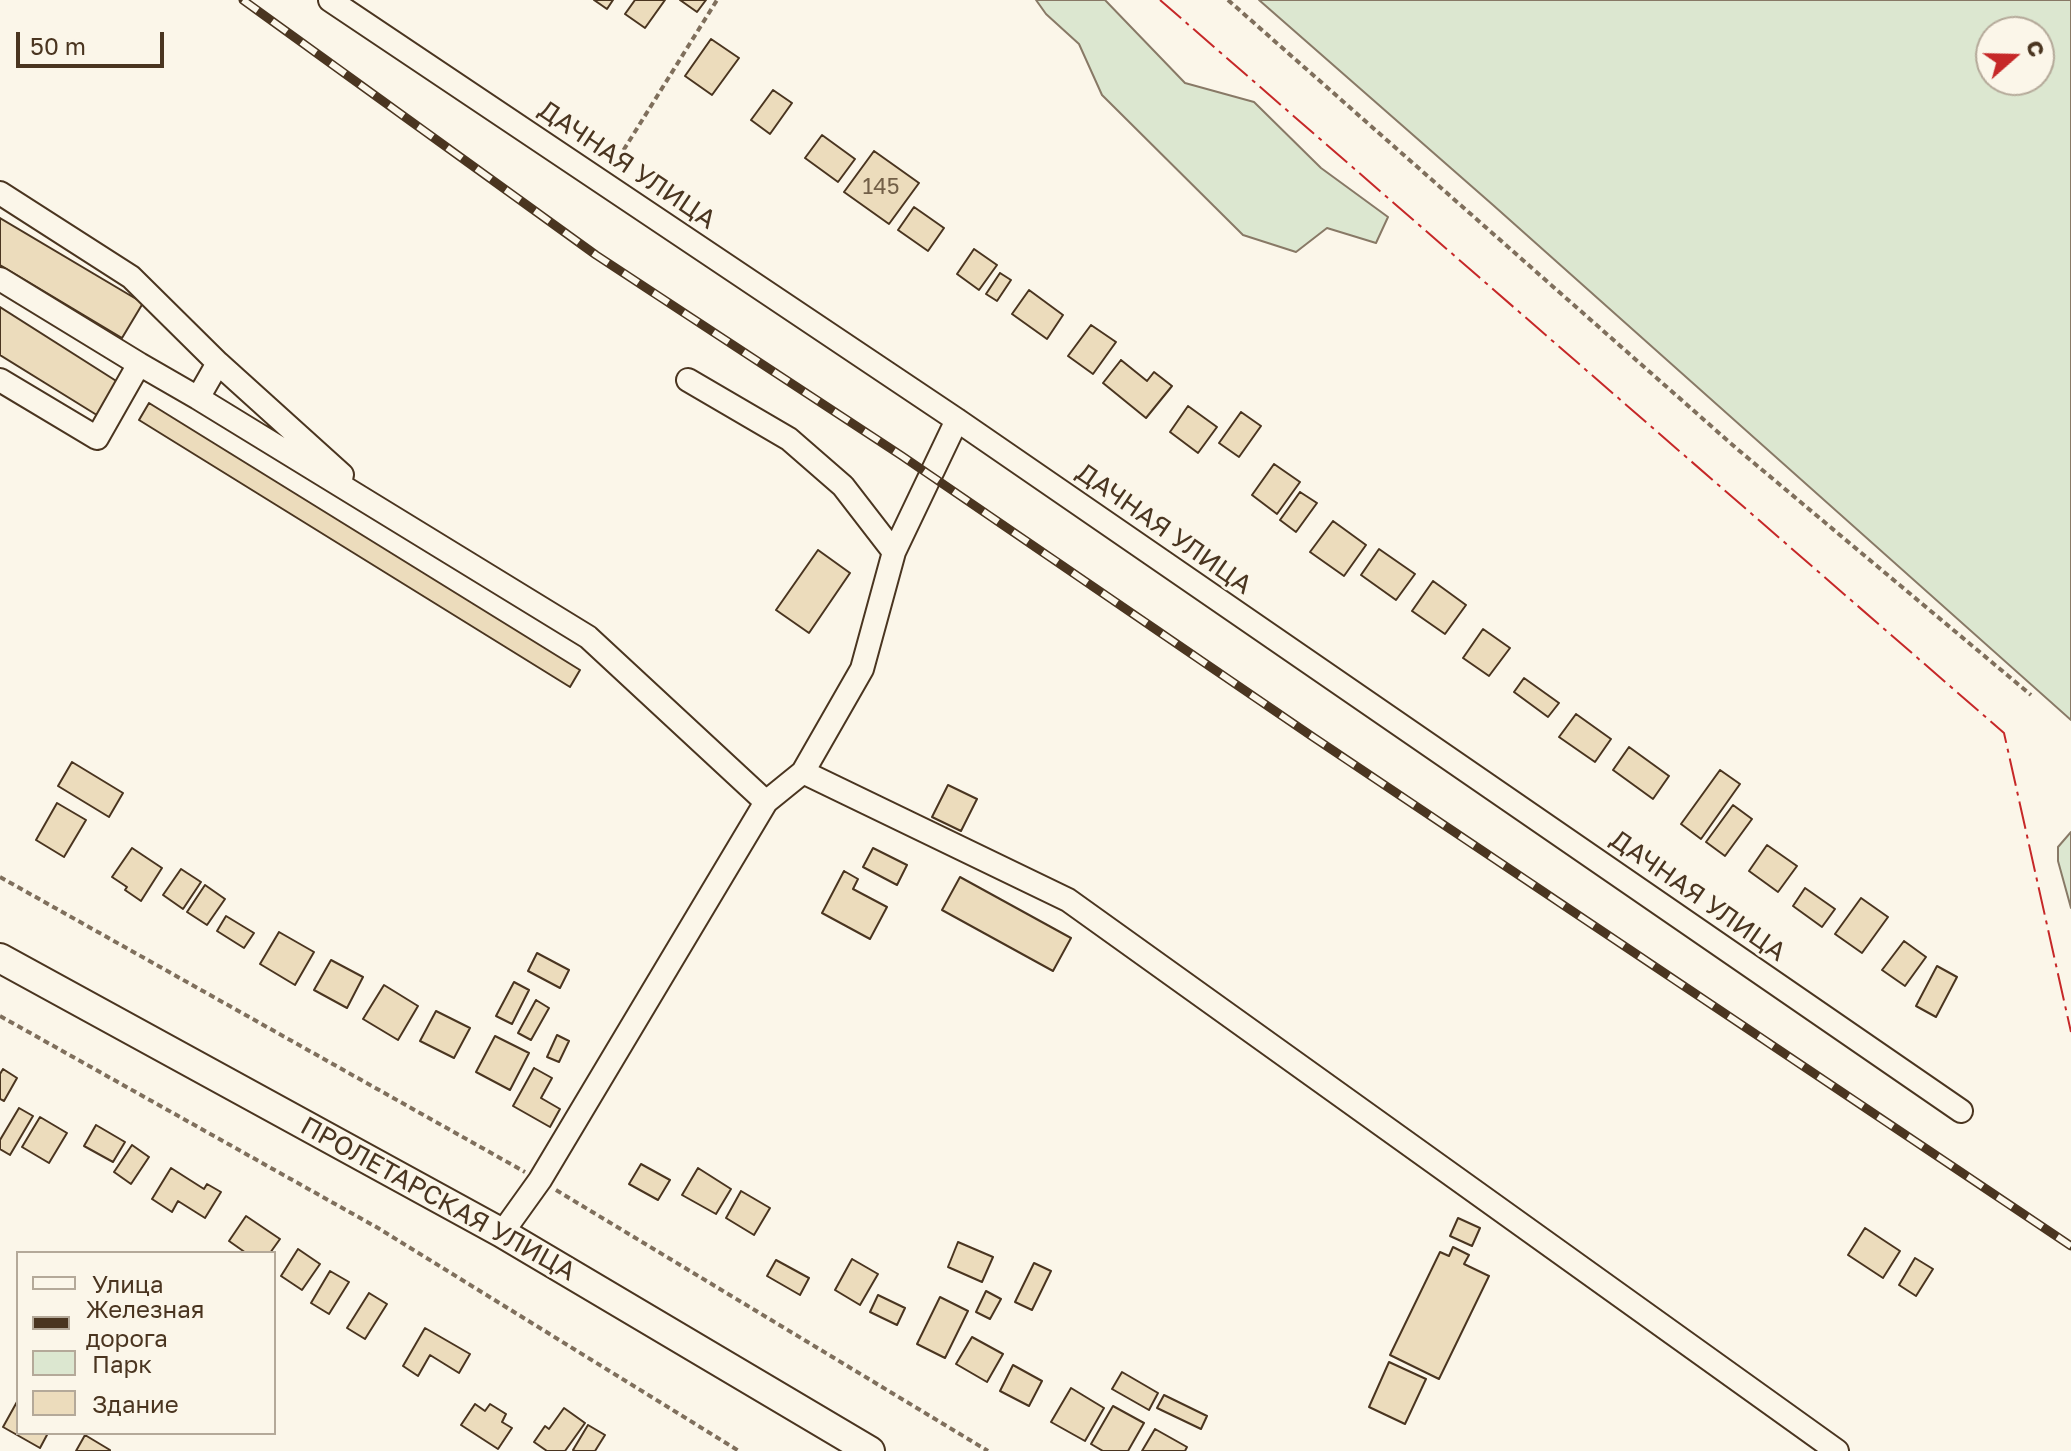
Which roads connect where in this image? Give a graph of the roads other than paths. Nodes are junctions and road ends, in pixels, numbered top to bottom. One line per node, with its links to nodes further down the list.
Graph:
1 (330, 0): 9 (street, ДАЧНАЯ УЛИЦА)
2 (0, 193): 4 (street)
3 (0, 279): 5 (street)
4 (218, 363): 8 (street); 10 (street)
5 (139, 364): 6 (street); 8 (street)
6 (0, 380)
7 (688, 380): 11 (street)
8 (198, 398): 10 (street)
9 (957, 420): 11 (street); 15 (street, ДАЧНАЯ УЛИЦА)
10 (385, 513): 13 (street)
11 (894, 552): 12 (street)
12 (803, 772): 13 (street); 18 (street)
13 (766, 802): 16 (street)
14 (0, 958): 16 (main road, ПРОЛЕТАРСКАЯ УЛИЦА)
15 (1961, 1111)
16 (502, 1233): 17 (main road, ПРОЛЕТАРСКАЯ УЛИЦА)
17 (870, 1451)
18 (1837, 1451)

